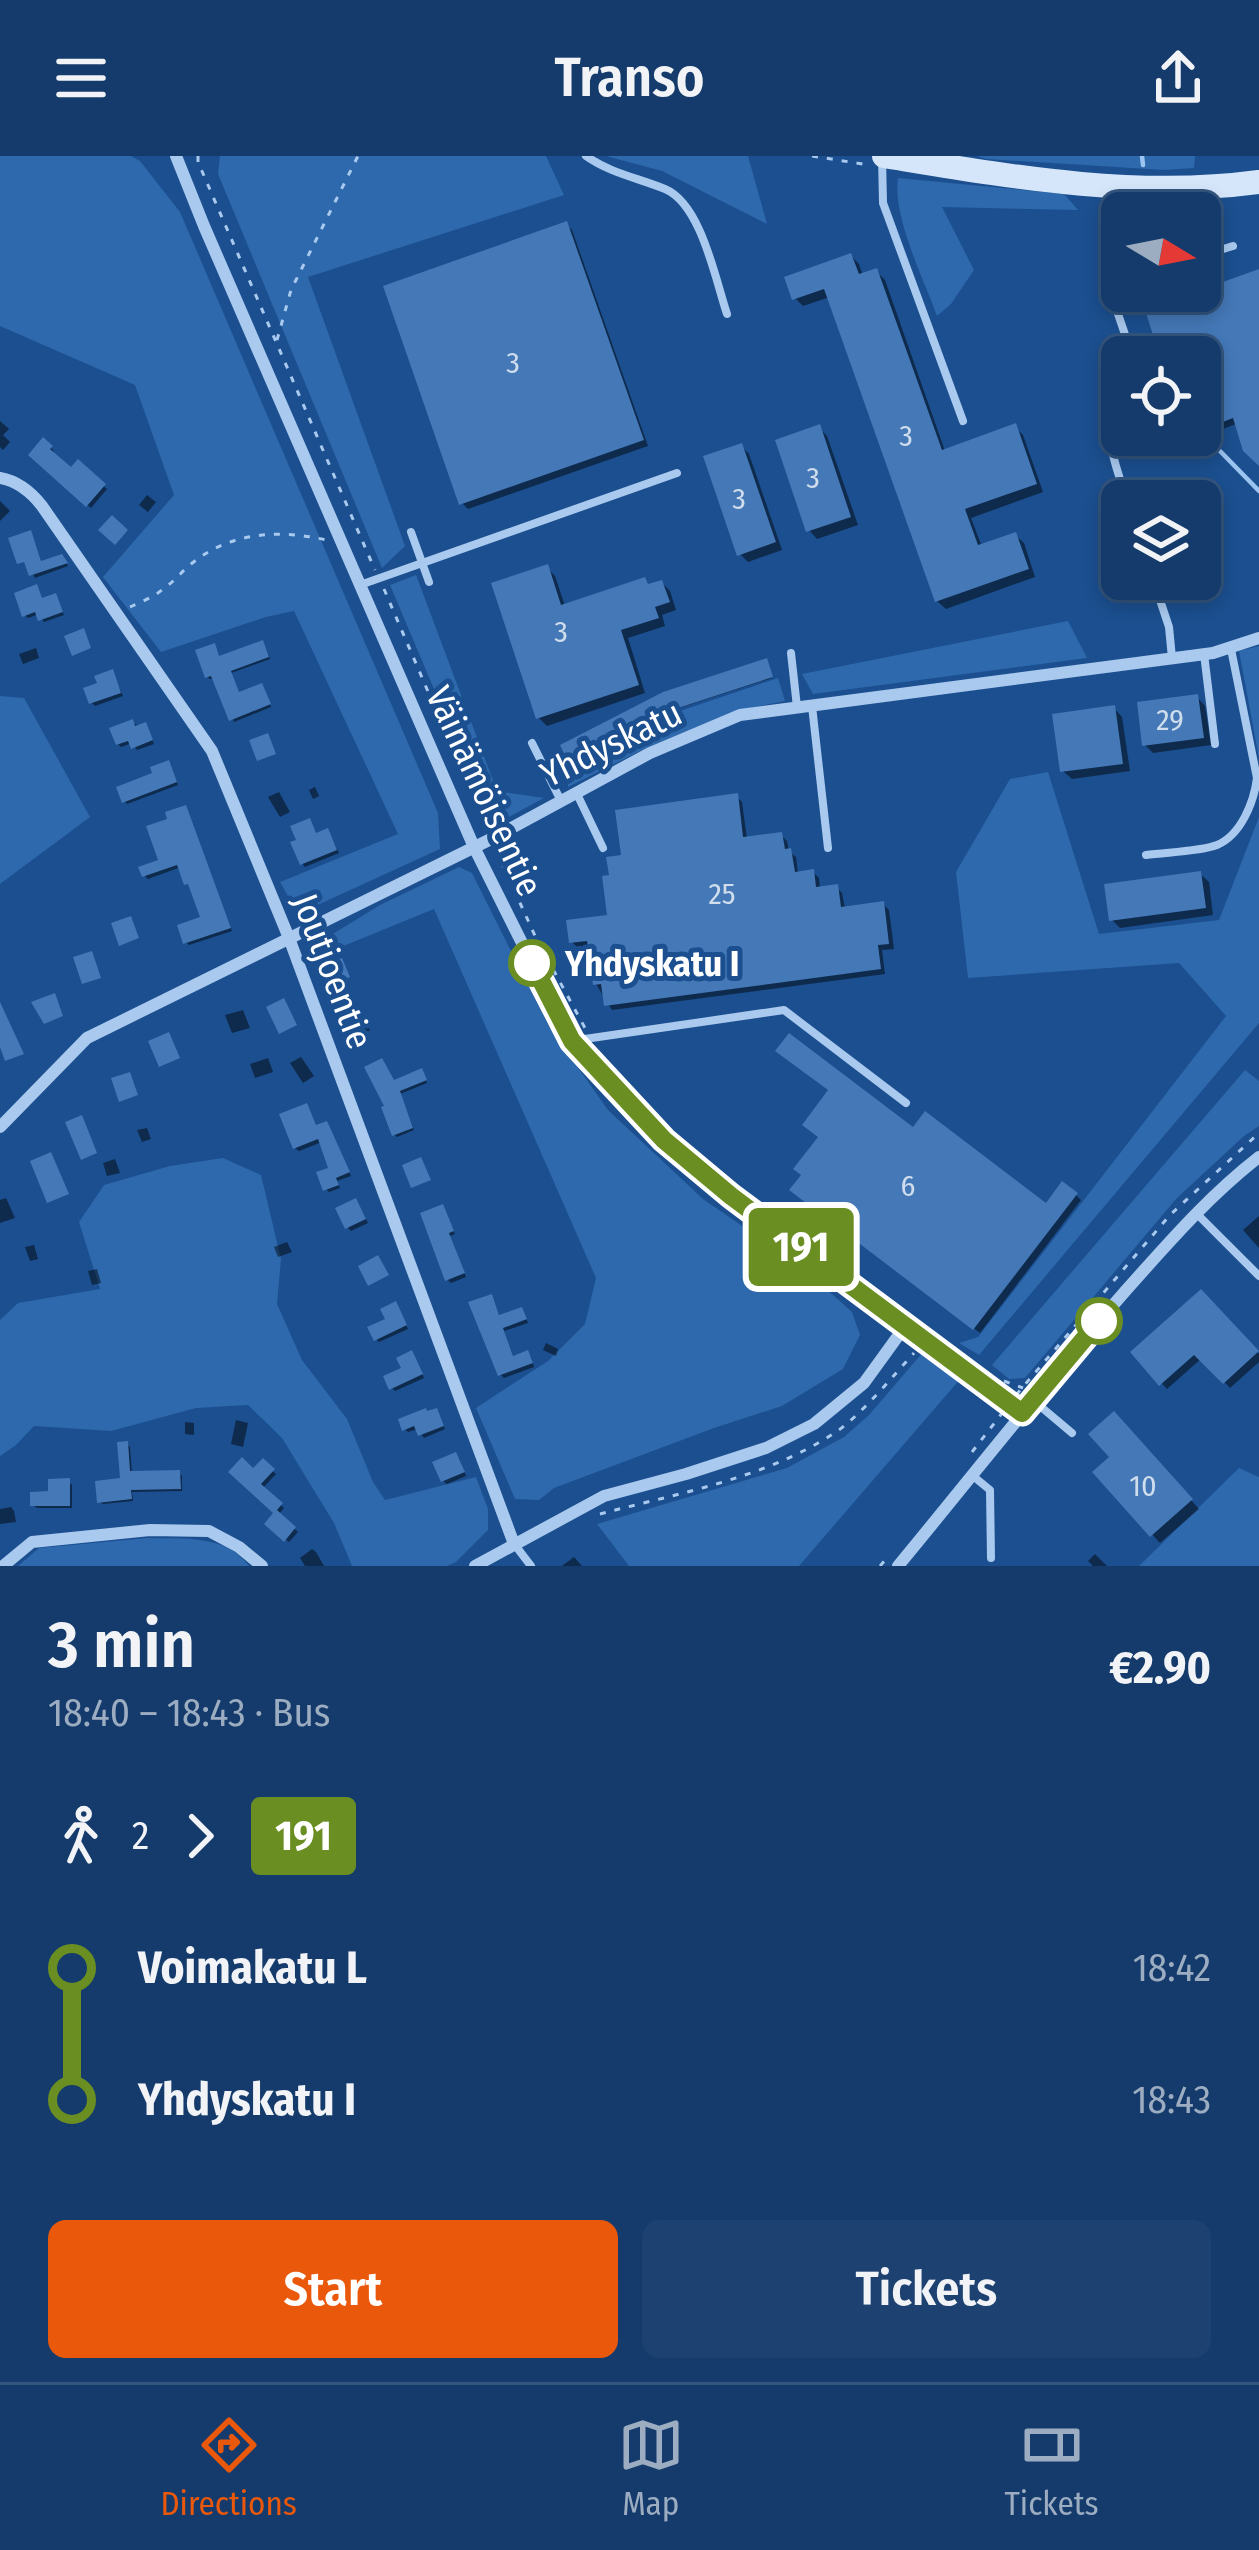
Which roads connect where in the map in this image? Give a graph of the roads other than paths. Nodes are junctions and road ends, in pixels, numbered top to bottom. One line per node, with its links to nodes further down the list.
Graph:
1 (176, 156): 17 (street, Väinämöisentie)
2 (586, 156): 10 (lane)
3 (883, 156): 4 (street); 11 (lane)
4 (926, 160): 6 (street)
5 (1259, 182): 6 (street)
6 (1117, 186): 7 (lane)
7 (1117, 192)
8 (1233, 246): 9 (lane)
9 (1221, 250)
10 (727, 314)
11 (963, 422)
12 (677, 473): 15 (lane)
13 (0, 478): 33 (street, Joutjoentie)
14 (411, 532): 15 (lane)
15 (422, 562): 16 (lane); 17 (lane)
16 (429, 582)
17 (360, 585): 29 (street, Väinämöisentie)
18 (1160, 600): 23 (lane)
19 (1259, 638): 20 (street, Yhdyskatu)
20 (1231, 647): 22 (street, Yhdyskatu); 32 (lane)
21 (791, 652): 24 (lane)
22 (1204, 654): 23 (street, Yhdyskatu); 26 (lane)
23 (1172, 658): 24 (street, Yhdyskatu)
24 (804, 706): 27 (street, Yhdyskatu); 31 (lane)
25 (532, 742): 28 (lane)
26 (1215, 744)
27 (576, 793): 28 (street, Yhdyskatu); 30 (lane)
28 (561, 801): 29 (street, Yhdyskatu)
29 (474, 847): 33 (street, Yhdyskatu); 34 (street, Väinämöisentie)
30 (603, 848)
31 (828, 848)
32 (1146, 855)
33 (289, 938): 36 (street, Yhdyskatu); 45 (street, Joutjoentie)
34 (572, 1041): 35 (lane); 40 (street, Väinämöisentie)
35 (906, 1102)
36 (0, 1127)
37 (1259, 1157): 38 (street)
38 (1196, 1213): 39 (lane); 41 (street)
39 (1259, 1276)
40 (906, 1325): 42 (street, Väinämöisentie); 45 (street)
41 (1033, 1400): 42 (street); 43 (lane)
42 (1022, 1413): 44 (street)
43 (1072, 1433)
44 (973, 1476): 46 (lane); 52 (street)
45 (514, 1544): 47 (street); 51 (lane)
46 (991, 1558)
47 (495, 1561): 50 (street)
48 (3, 1566): 49 (street)
49 (262, 1566)
50 (475, 1566)
51 (531, 1566)
52 (898, 1566)

